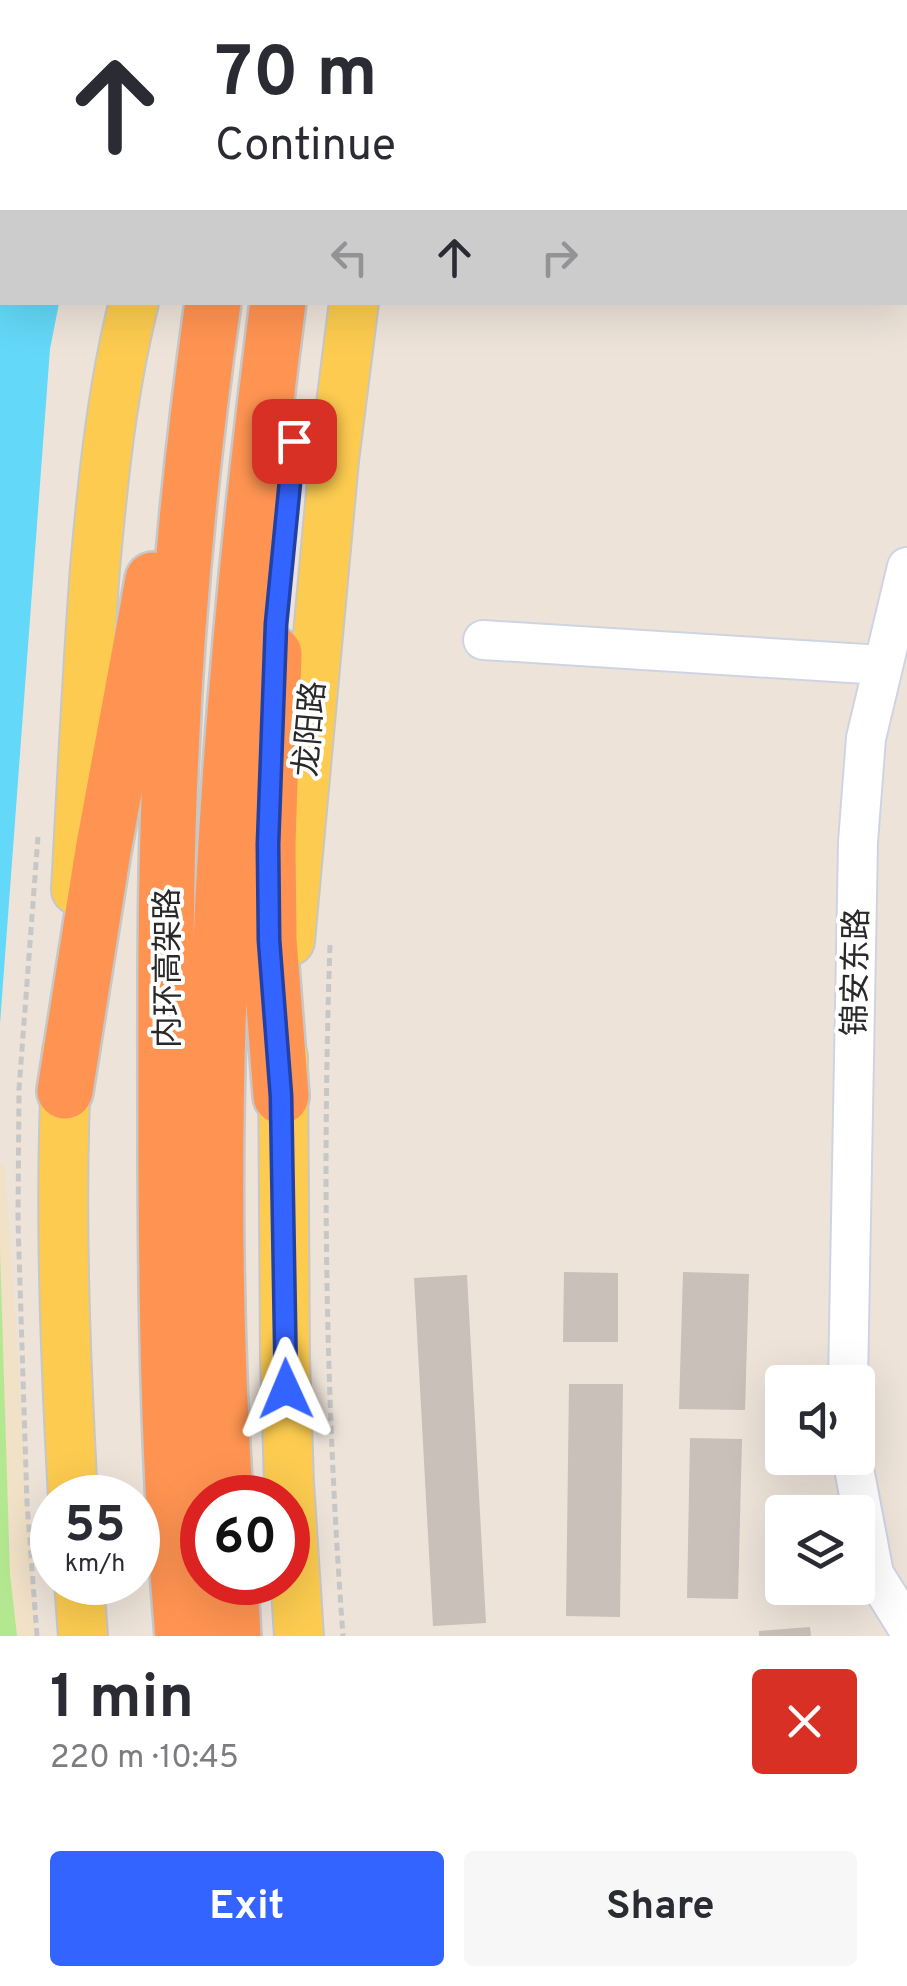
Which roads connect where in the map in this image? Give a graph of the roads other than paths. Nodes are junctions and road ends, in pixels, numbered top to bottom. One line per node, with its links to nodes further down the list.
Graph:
1 (133, 305): 10 (main road)
2 (210, 305): 10 (highway)
3 (211, 305): 12 (highway, 内环高架路)
4 (278, 305): 12 (highway, 内环高架路)
5 (310, 305): 11 (highway)
6 (354, 305): 11 (main road, 龙阳路)
7 (907, 567): 9 (street, 锦安东路)
8 (482, 640): 9 (street)
9 (882, 665): 13 (street, 锦安东路)
10 (65, 1091): 14 (main road)
11 (281, 1096): 23 (main road, 龙阳路)
12 (191, 1230): 15 (highway, 内环高架路); 21 (highway, 内环高架路)
13 (848, 1365)
14 (72, 1475)
15 (221, 1475)
16 (855, 1475): 19 (street)
17 (81, 1605): 20 (main road)
18 (231, 1605): 22 (highway)
19 (907, 1627)
20 (83, 1636)
21 (183, 1636)
22 (233, 1636)
23 (299, 1636)

